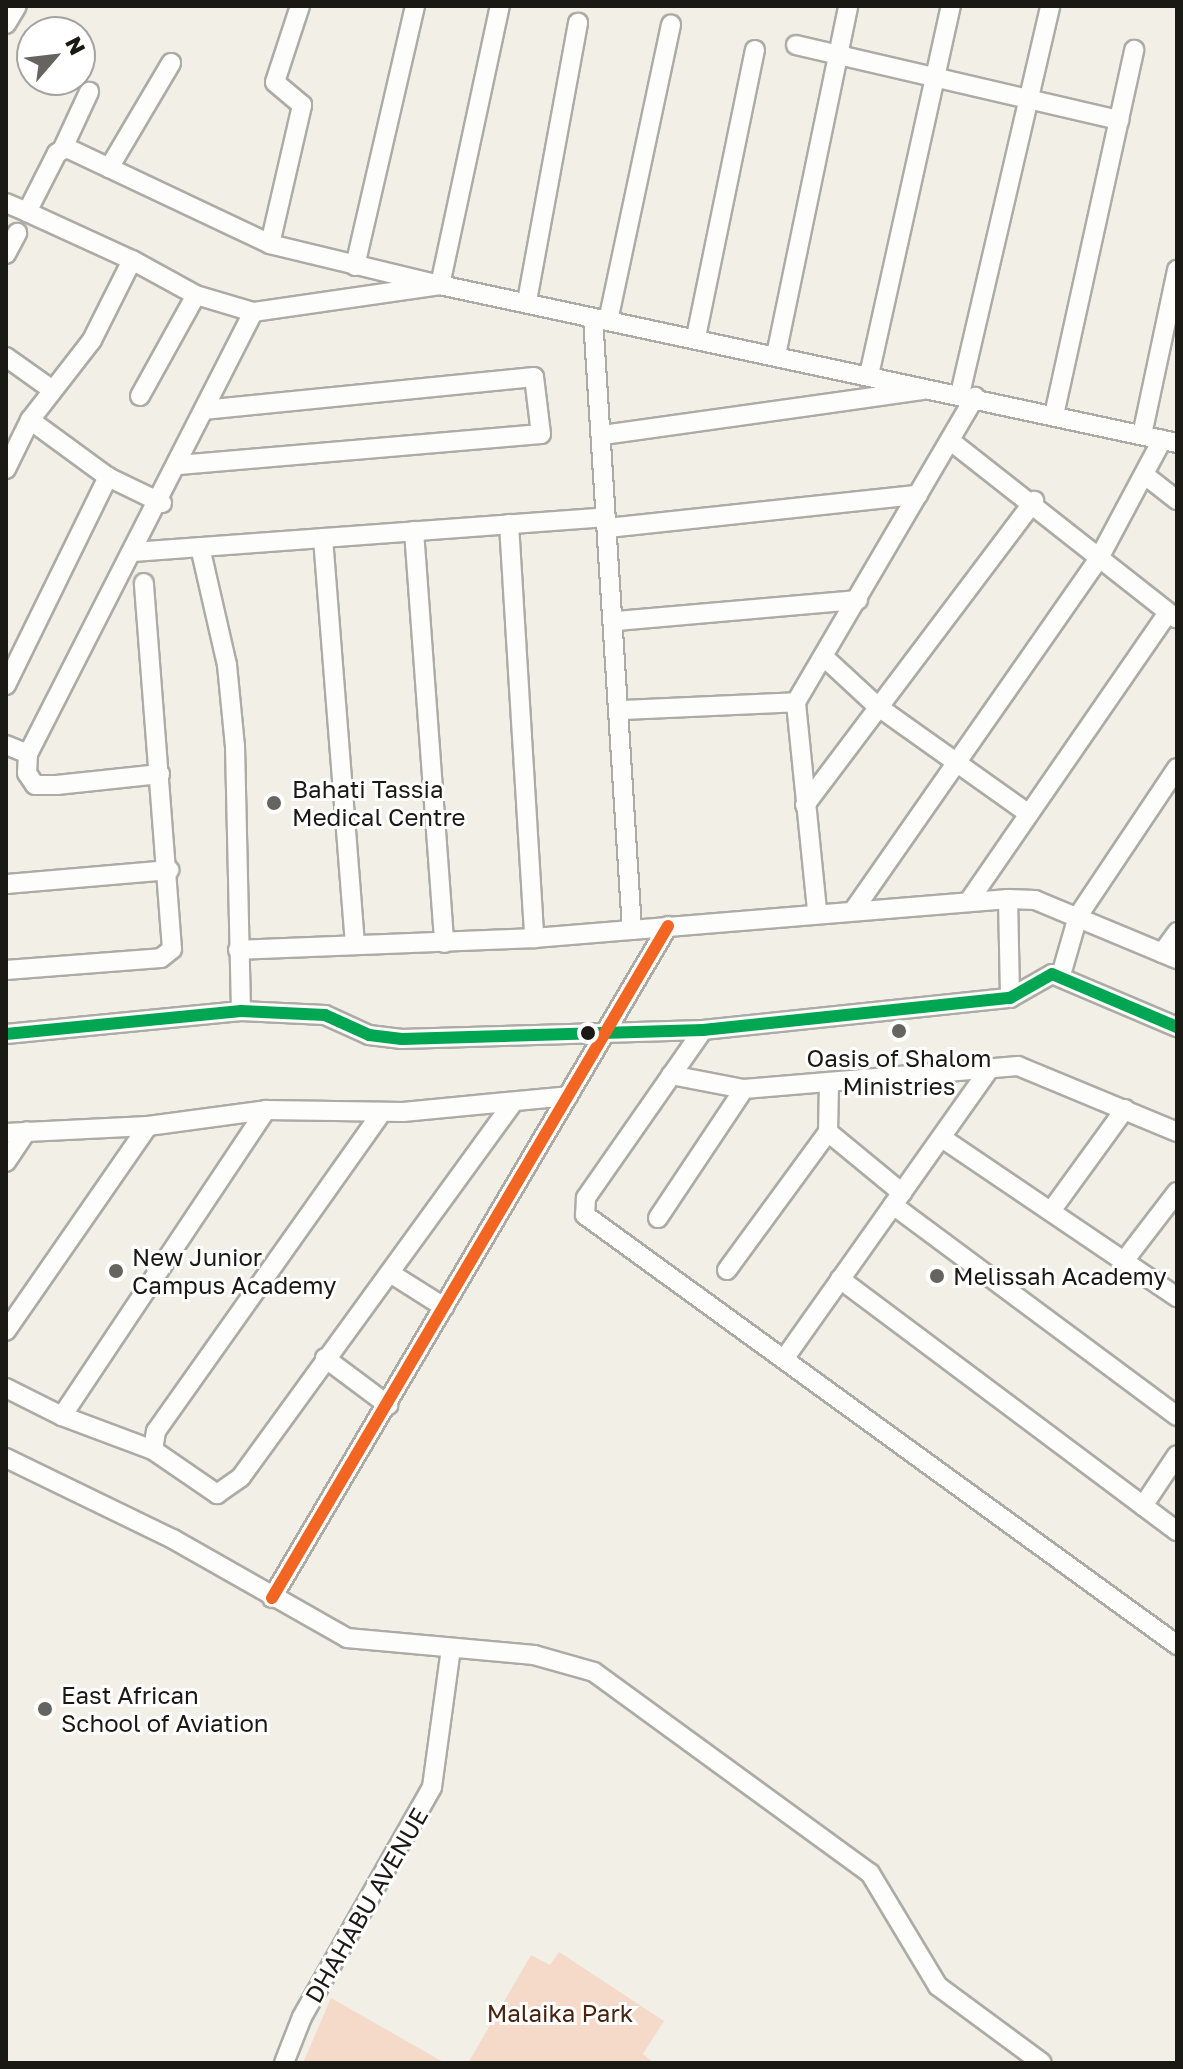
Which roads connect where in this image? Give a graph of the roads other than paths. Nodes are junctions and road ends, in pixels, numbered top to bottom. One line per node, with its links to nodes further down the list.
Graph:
1 (17, 6): 9 (street)
2 (300, 6): 25 (street)
3 (415, 6): 28 (street)
4 (500, 6): 30 (street)
5 (848, 6): 14 (street)
6 (951, 6): 16 (street)
7 (1050, 6): 17 (street)
8 (578, 23): 32 (street)
9 (6, 24)
10 (671, 25): 34 (street)
11 (796, 45): 14 (street)
12 (755, 50): 35 (street)
13 (1134, 50): 19 (street)
14 (838, 53): 16 (street); 36 (street)
15 (171, 63): 21 (street)
16 (936, 73): 17 (street); 38 (street)
17 (1030, 93): 19 (street); 42 (street)
18 (87, 96): 20 (street)
19 (1119, 120): 44 (street)
20 (63, 148): 21 (street); 23 (street)
21 (109, 168): 25 (street)
22 (6, 203): 23 (street)
23 (27, 212): 27 (street)
24 (17, 233): 26 (street)
25 (270, 244): 28 (street)
26 (6, 254)
27 (132, 260): 31 (street); 39 (street)
28 (355, 266): 30 (street)
29 (1177, 270): 47 (street)
30 (440, 285): 32 (street); 33 (street)
31 (196, 295): 33 (street); 41 (street)
32 (527, 301): 34 (street)
33 (253, 312): 43 (street)
34 (600, 320): 35 (street); 46 (street)
35 (696, 337): 36 (street)
36 (776, 355): 38 (street)
37 (6, 357): 39 (street)
38 (869, 375): 40 (street)
39 (51, 389): 45 (street)
40 (927, 389): 42 (street); 46 (street)
41 (140, 396)
42 (968, 396): 44 (street); 48 (street)
43 (206, 410): 50 (street); 50 (street)
44 (1054, 415): 47 (street)
45 (30, 420): 51 (street); 53 (street)
46 (603, 435): 58 (street)
47 (1142, 435): 49 (street)
48 (952, 442): 54 (street); 56 (street)
49 (1169, 442): 52 (street)
50 (179, 465): 57 (street)
51 (6, 469)
52 (1146, 476): 55 (street); 64 (street)
53 (108, 477): 57 (street); 70 (street)
54 (918, 495): 58 (street); 66 (street)
55 (1177, 500)
56 (1034, 501): 64 (street); 72 (street)
57 (162, 503): 63 (street)
58 (606, 522): 59 (street); 68 (street)
59 (509, 524): 60 (street); 91 (street)
60 (414, 531): 61 (street); 93 (street)
61 (323, 538): 62 (street); 92 (street)
62 (200, 547): 63 (street); 94 (street)
63 (132, 552): 75 (street)
64 (1098, 560): 67 (street); 76 (street)
65 (144, 583): 78 (street)
66 (858, 600): 68 (street); 69 (street)
67 (1172, 616): 80 (street)
68 (617, 621): 73 (street)
69 (824, 657): 71 (street); 72 (street)
70 (6, 685)
71 (796, 702): 73 (street); 79 (street)
72 (877, 706): 76 (street); 79 (street)
73 (623, 710): 89 (street)
74 (6, 745): 75 (street)
75 (28, 754): 78 (street)
76 (955, 765): 80 (street); 86 (street)
77 (1177, 768): 87 (street)
78 (160, 774): 81 (street)
79 (805, 805): 85 (street)
80 (1029, 814): 84 (street)
81 (169, 870): 82 (street); 96 (street)
82 (6, 884)
83 (1008, 899): 84 (street); 87 (street); 98 (street)
84 (969, 901): 86 (street)
85 (817, 910): 86 (street); 88 (street)
86 (853, 911)
87 (1078, 916): 95 (street); 97 (street)
88 (668, 926): 89 (street); 101 (street)
89 (632, 930): 91 (street)
90 (1177, 932): 95 (street)
91 (534, 938): 93 (street)
92 (355, 942): 93 (street); 94 (street)
93 (444, 943)
94 (238, 950): 99 (street)
95 (1170, 956)
96 (6, 970)
97 (1061, 975): 98 (street); 100 (street)
98 (1010, 998): 102 (street)
99 (241, 1011): 101 (street); 103 (street)
100 (1177, 1027)
101 (613, 1030): 102 (street); 108 (street)
102 (703, 1030): 105 (street)
103 (6, 1034)
104 (989, 1069): 106 (street); 110 (street); 118 (street)
105 (671, 1075): 107 (street); 132 (street)
106 (829, 1082): 107 (street); 115 (street)
107 (744, 1089): 123 (street)
108 (568, 1096): 109 (street); 129 (street)
109 (511, 1105): 112 (street); 126 (street)
110 (1125, 1109): 116 (street); 122 (street)
111 (266, 1110): 112 (street); 113 (street); 135 (street)
112 (382, 1112): 137 (street)
113 (148, 1126): 114 (street); 130 (street)
114 (27, 1131): 117 (street); 119 (street)
115 (828, 1132): 121 (street); 125 (street)
116 (1177, 1132)
117 (6, 1133)
118 (942, 1138): 121 (street); 122 (street)
119 (6, 1162)
120 (1177, 1192): 124 (street)
121 (898, 1199): 127 (street); 136 (street)
122 (1051, 1211): 124 (street)
123 (658, 1218)
124 (1124, 1261): 128 (street)
125 (727, 1270)
126 (390, 1273): 129 (street); 131 (street)
127 (840, 1279): 132 (street); 140 (street)
128 (1177, 1297)
129 (444, 1307): 134 (street)
130 (6, 1331)
131 (325, 1358): 134 (street); 137 (street)
132 (784, 1359): 143 (street)
133 (6, 1388): 135 (street)
134 (388, 1405): 142 (street)
135 (62, 1416): 137 (street)
136 (1177, 1416)
137 (153, 1450)
138 (1177, 1455): 140 (street)
139 (6, 1458): 142 (street)
140 (1143, 1506): 141 (street)
141 (1177, 1531)
142 (272, 1598): 144 (street)
143 (1177, 1645)
144 (451, 1649): 145 (street, DHAHABU AVENUE); 146 (street)
145 (284, 2063)
146 (1042, 2063)

